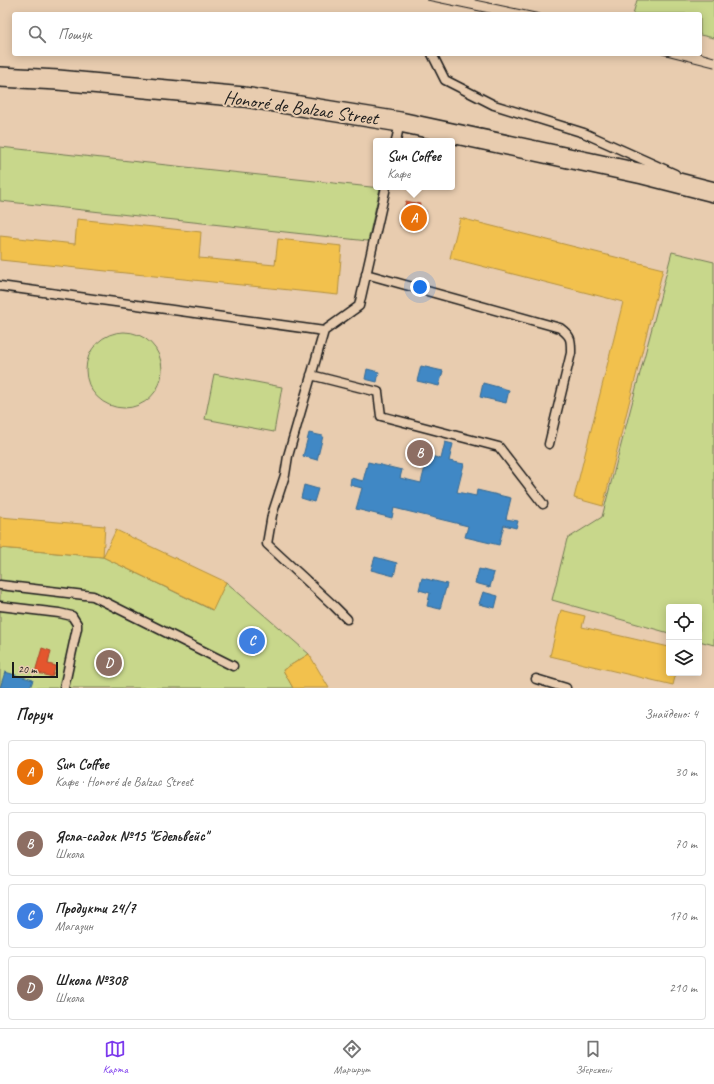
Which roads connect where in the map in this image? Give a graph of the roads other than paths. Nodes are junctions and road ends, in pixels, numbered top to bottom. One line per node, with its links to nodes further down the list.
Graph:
1 (433, 56): 6 (lane)
2 (0, 77): 3 (street, Honoré de Balzac Street)
3 (400, 122): 4 (lane); 6 (street, Honoré de Balzac Street)
4 (397, 138)
5 (385, 190): 7 (lane)
6 (714, 192)
7 (366, 274): 9 (lane); 11 (lane)
8 (0, 286): 9 (lane)
9 (324, 331): 10 (lane)
10 (311, 375): 12 (lane); 15 (lane)
11 (549, 444)
12 (543, 504)
13 (0, 585): 16 (lane)
14 (0, 606): 18 (lane)
15 (347, 618)
16 (233, 666)
17 (536, 679): 19 (lane)
18 (64, 688)
19 (566, 688)

